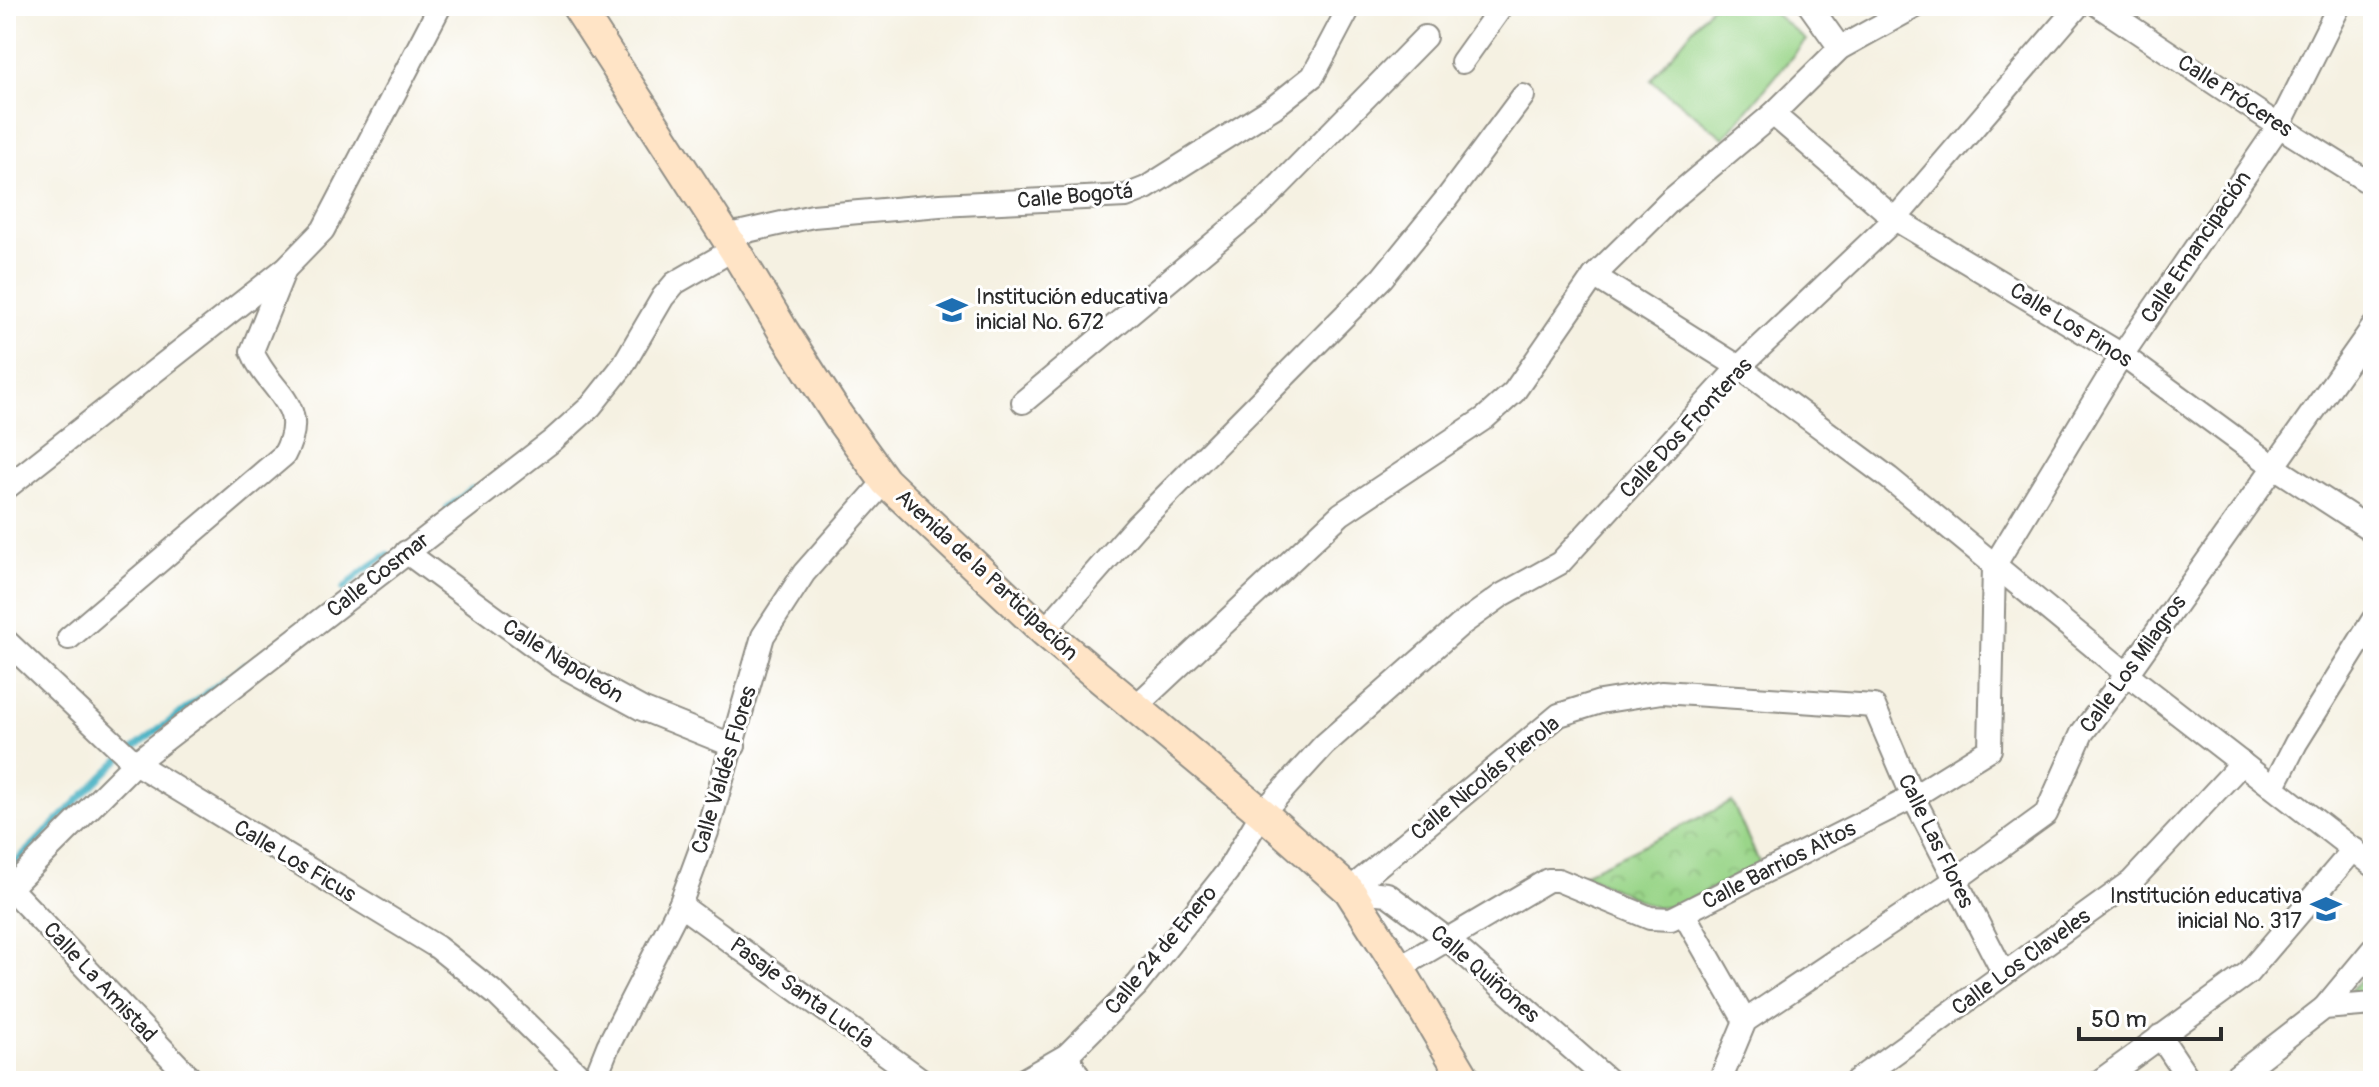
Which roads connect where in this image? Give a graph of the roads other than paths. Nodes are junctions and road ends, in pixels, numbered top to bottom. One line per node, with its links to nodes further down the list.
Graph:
1 (440, 6): 19 (street)
2 (577, 6): 18 (main road, Avenida de la Participación)
3 (1350, 6): 18 (street, Calle Bogotá)
4 (1502, 6): 12 (street)
5 (1810, 6): 11 (street)
6 (1916, 6): 11 (street)
7 (2078, 6): 17 (street, Calle Dos Fronteras)
8 (2099, 6): 15 (street, Calle Próceres)
9 (2339, 6): 15 (street, Calle Emancipación)
10 (1425, 37): 24 (street)
11 (1840, 48): 14 (street)
12 (1462, 62)
13 (1523, 96): 32 (street)
14 (1773, 114): 17 (street, Calle Los Pinos); 20 (street)
15 (2279, 126): 16 (street, Calle Próceres); 22 (street, Calle Emancipación)
16 (2373, 185)
17 (1895, 219): 22 (street, Calle Los Pinos); 23 (street, Calle Dos Fronteras)
18 (729, 242): 26 (main road, Avenida de la Participación); 29 (street, Calle Cosmar)
19 (286, 268): 27 (street); 33 (street)
20 (1594, 276): 23 (street); 37 (street)
21 (2373, 327): 25 (street, Calle Los Milagros)
22 (2122, 355): 25 (street, Calle Los Pinos); 30 (street, Calle Emancipación)
23 (1739, 367): 30 (street); 43 (street, Calle Dos Fronteras)
24 (1023, 402)
25 (2273, 466): 28 (street, Calle Los Pinos); 35 (street, Calle Los Milagros)
26 (885, 481): 32 (main road, Avenida de la Participación); 38 (street, Calle Valdés Flores)
27 (6, 488)
28 (2373, 531)
29 (406, 552): 38 (street, Calle Napoleón); 39 (street, Calle Cosmar)
30 (1994, 566): 35 (street); 42 (street, Calle Barrios Altos)
31 (2373, 620): 41 (street)
32 (1044, 631): 37 (main road, Avenida de la Participación)
33 (69, 638)
34 (6, 641): 39 (street, Calle Los Ficus)
35 (2127, 674): 40 (street); 46 (street, Calle Los Milagros)
36 (1874, 706): 42 (street, Calle Las Flores); 48 (street, Calle Nicolás Pierola)
37 (1134, 708): 43 (main road, Avenida de la Participación)
38 (734, 746): 49 (street, Calle Valdés Flores)
39 (135, 763): 47 (street, Calle Cosmar); 61 (street, Calle Los Ficus)
40 (2242, 763): 41 (street); 54 (street, Calle Los Claveles)
41 (2274, 786): 44 (street)
42 (1913, 797): 46 (street, Calle Las Flores); 50 (street, Calle Barrios Altos)
43 (1262, 813): 48 (main road, Avenida de la Participación); 59 (street, Calle 24 de Enero)
44 (2354, 849): 45 (street); 58 (street)
45 (2373, 865)
46 (1954, 881): 54 (street, Calle Las Flores); 57 (street, Calle Los Milagros)
47 (7, 888): 60 (street, Calle La Amistad)
48 (1349, 890): 51 (street, Calle Quiñones); 53 (main road, Avenida de la Participación)
49 (680, 905): 62 (street, Calle Valdés Flores); 63 (street, Pasaje Santa Lucía)
50 (1684, 914): 51 (street, Calle Barrios Altos); 57 (street)
51 (1447, 939): 53 (street, Calle Barrios Altos); 67 (street, Calle Quiñones)
52 (2373, 949): 56 (street)
53 (1399, 968): 66 (main road, Avenida de la Participación)
54 (2004, 974): 69 (street, Calle Los Claveles)
55 (2373, 1004): 56 (street)
56 (2324, 1008): 72 (street)
57 (1745, 1021): 68 (street)
58 (2160, 1036): 70 (street); 71 (street)
59 (1067, 1055): 64 (street); 65 (street)
60 (193, 1081)
61 (585, 1081)
62 (594, 1081)
63 (923, 1081)
64 (1022, 1081)
65 (1081, 1081)
66 (1466, 1081)
67 (1609, 1081)
68 (1720, 1081)
69 (1856, 1081)
70 (2100, 1081)
71 (2190, 1081)
72 (2230, 1081)

